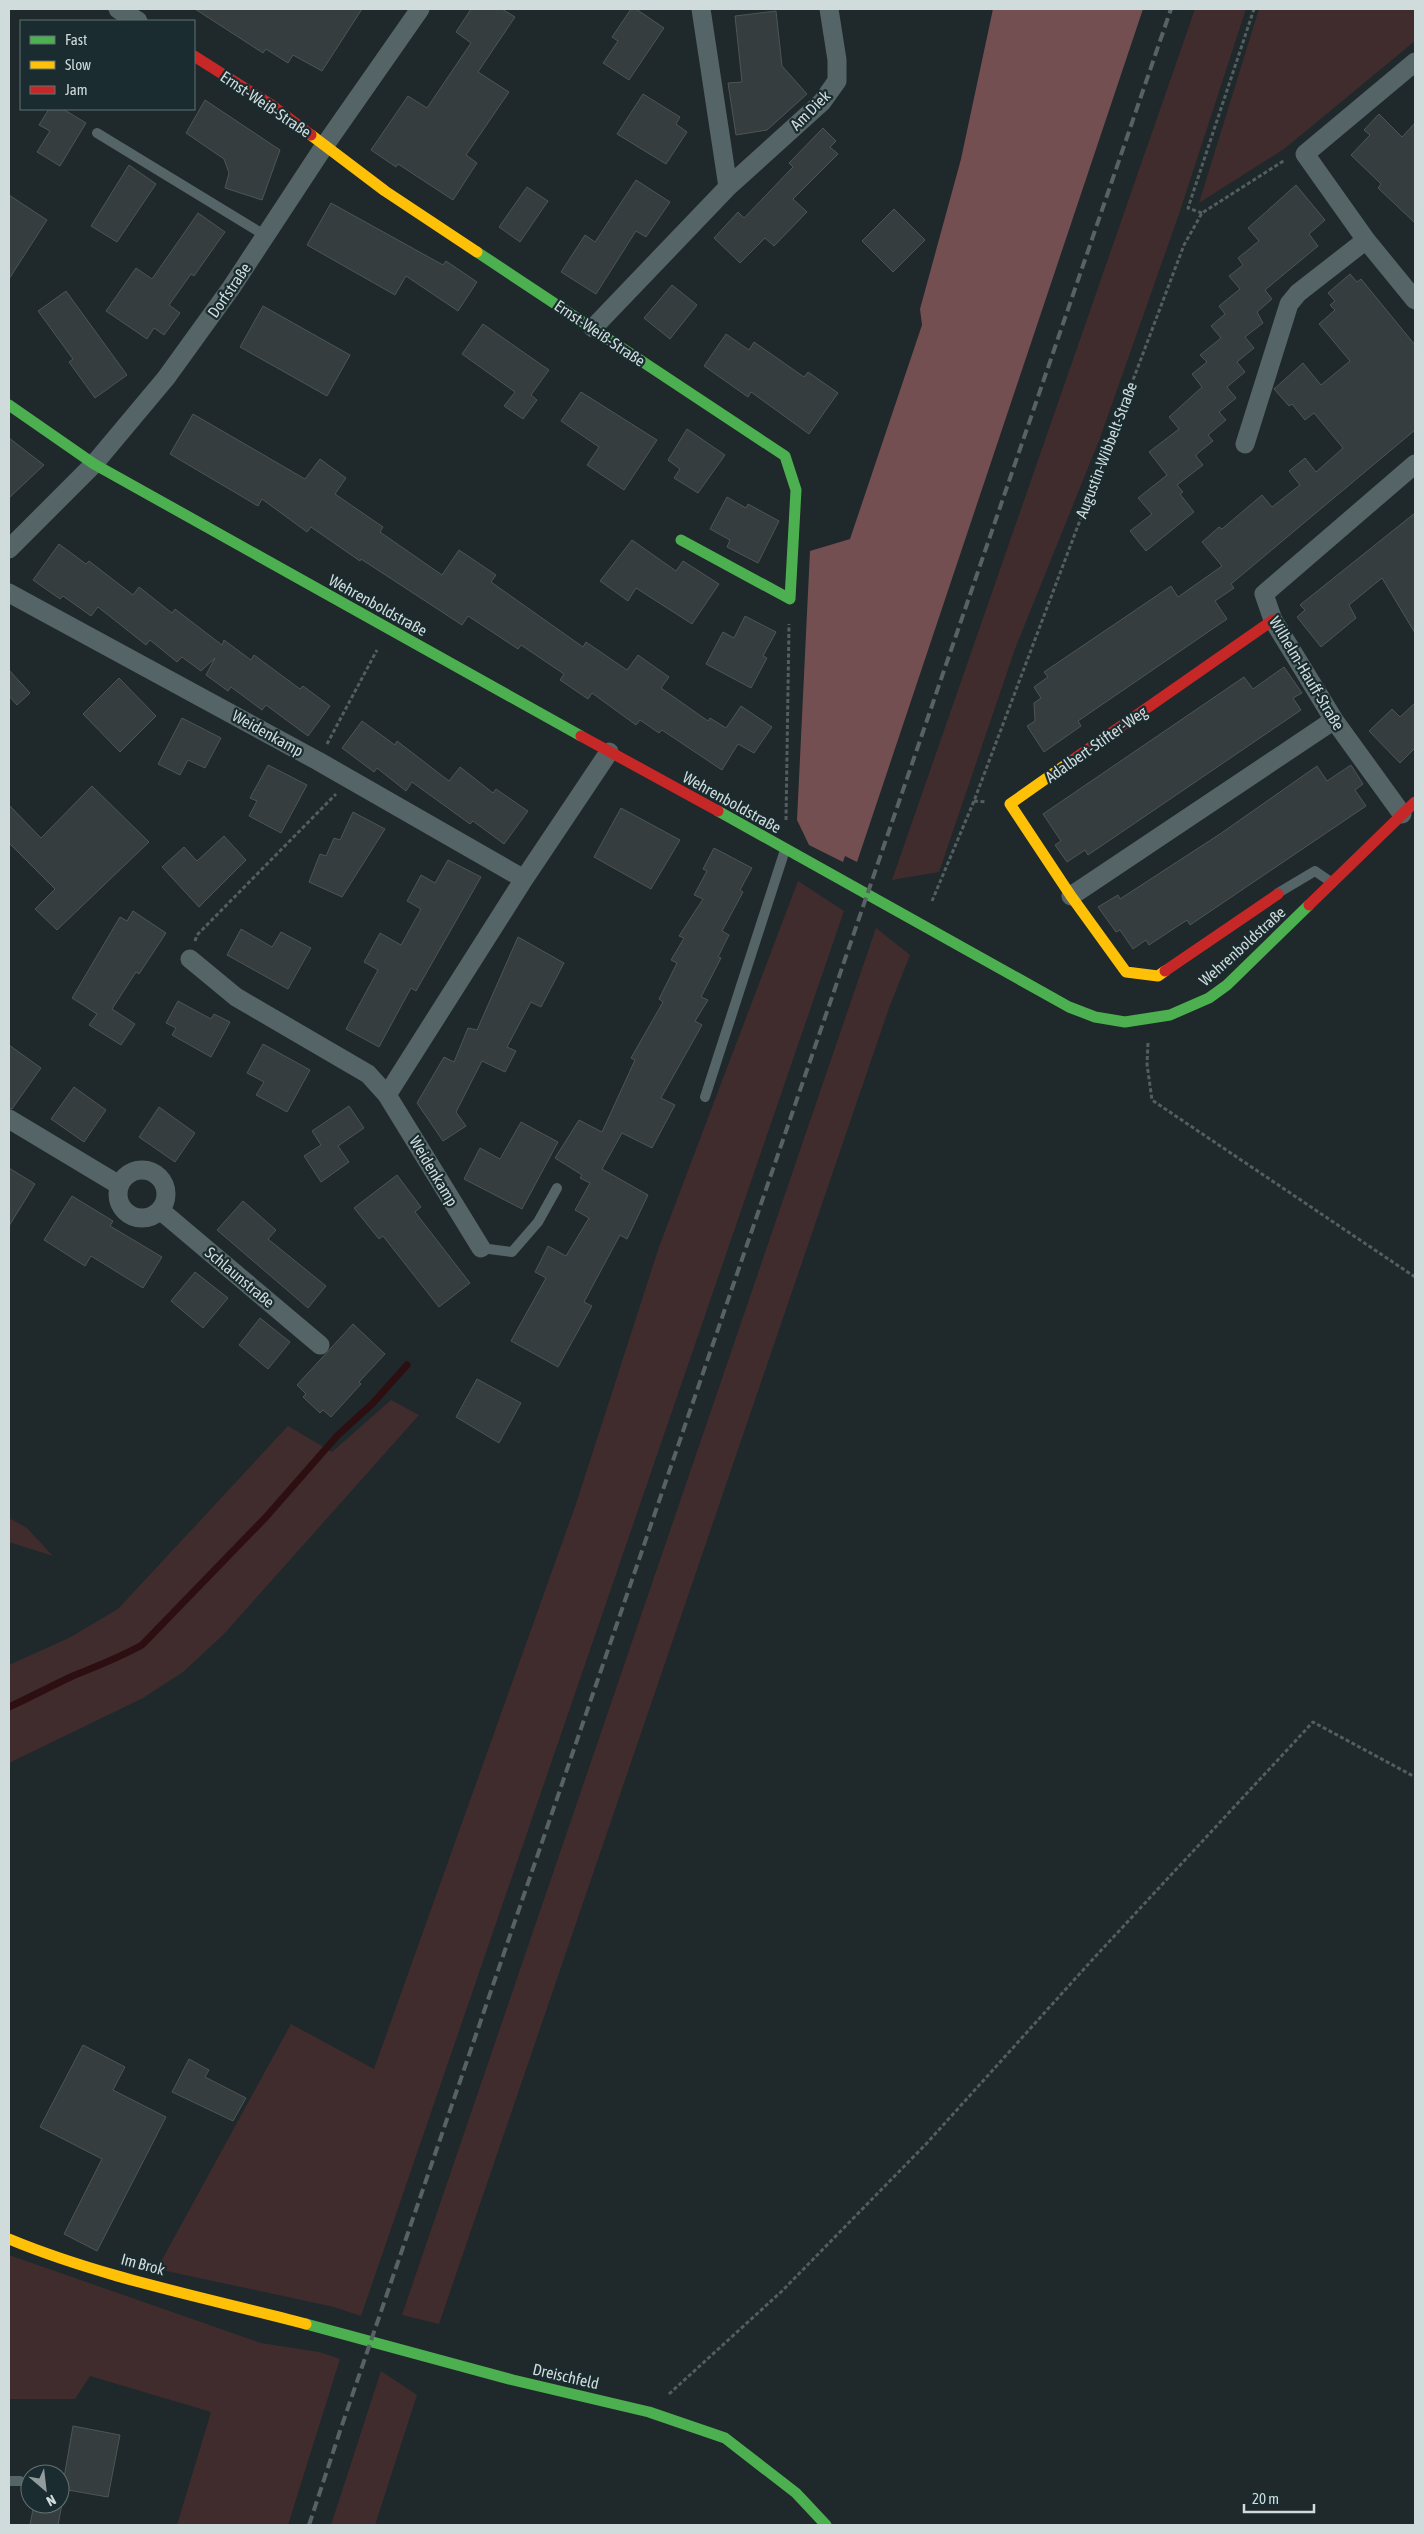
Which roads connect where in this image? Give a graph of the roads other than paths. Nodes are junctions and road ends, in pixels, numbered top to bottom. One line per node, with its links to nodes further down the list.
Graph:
1 (118, 9): 5 (street)
2 (420, 9): 9 (street, Dorfstraße)
3 (701, 9): 10 (street)
4 (829, 9): 10 (street, Am Diek)
5 (136, 20)
6 (195, 57): 9 (street, Ernst-Weiß-Straße)
7 (1415, 62): 12 (street)
8 (97, 133): 11 (lane)
9 (325, 145): 11 (street, Dorfstraße); 14 (street, Ernst-Weiß-Straße)
10 (728, 187): 14 (street, Am Diek)
11 (266, 236): 17 (street, Dorfstraße)
12 (1366, 240): 13 (street); 16 (street)
13 (1415, 300)
14 (593, 328): 19 (street, Ernst-Weiß-Straße)
15 (9, 405): 17 (street, Wehrenboldstraße)
16 (1245, 444)
17 (94, 464): 20 (street, Dorfstraße); 24 (street, Wehrenboldstraße)
18 (1415, 464): 22 (street, Wilhelm-Hauff-Straße)
19 (681, 540)
20 (9, 549)
21 (9, 593): 27 (street, Weidenkamp)
22 (1273, 620): 23 (street, Wilhelm-Hauff-Straße); 30 (street, Adalbert-Stifter-Weg)
23 (1334, 720): 25 (street, Wilhelm-Hauff-Straße); 30 (street)
24 (609, 752): 26 (street, Wehrenboldstraße); 27 (street)
25 (1409, 808): 28 (street, Wehrenboldstraße)
26 (785, 850): 28 (street, Wehrenboldstraße); 33 (lane)
27 (524, 879): 32 (street)
28 (1332, 883): 29 (lane)
29 (1278, 894): 30 (street, Adalbert-Stifter-Weg)
30 (1071, 896)
31 (190, 959): 32 (street, Weidenkamp)
32 (387, 1095): 38 (street, Weidenkamp)
33 (705, 1097)
34 (9, 1119): 35 (street)
35 (119, 1185): 37 (street); 37 (street)
36 (557, 1188): 38 (lane)
37 (160, 1210): 39 (street, Schlaunstraße)
38 (481, 1248)
39 (320, 1345)
40 (9, 2239): 41 (street, Im Brok)
41 (270, 2314): 44 (street, Dreischfeld)
42 (9, 2481): 43 (lane)
43 (20, 2481)
44 (826, 2525)

